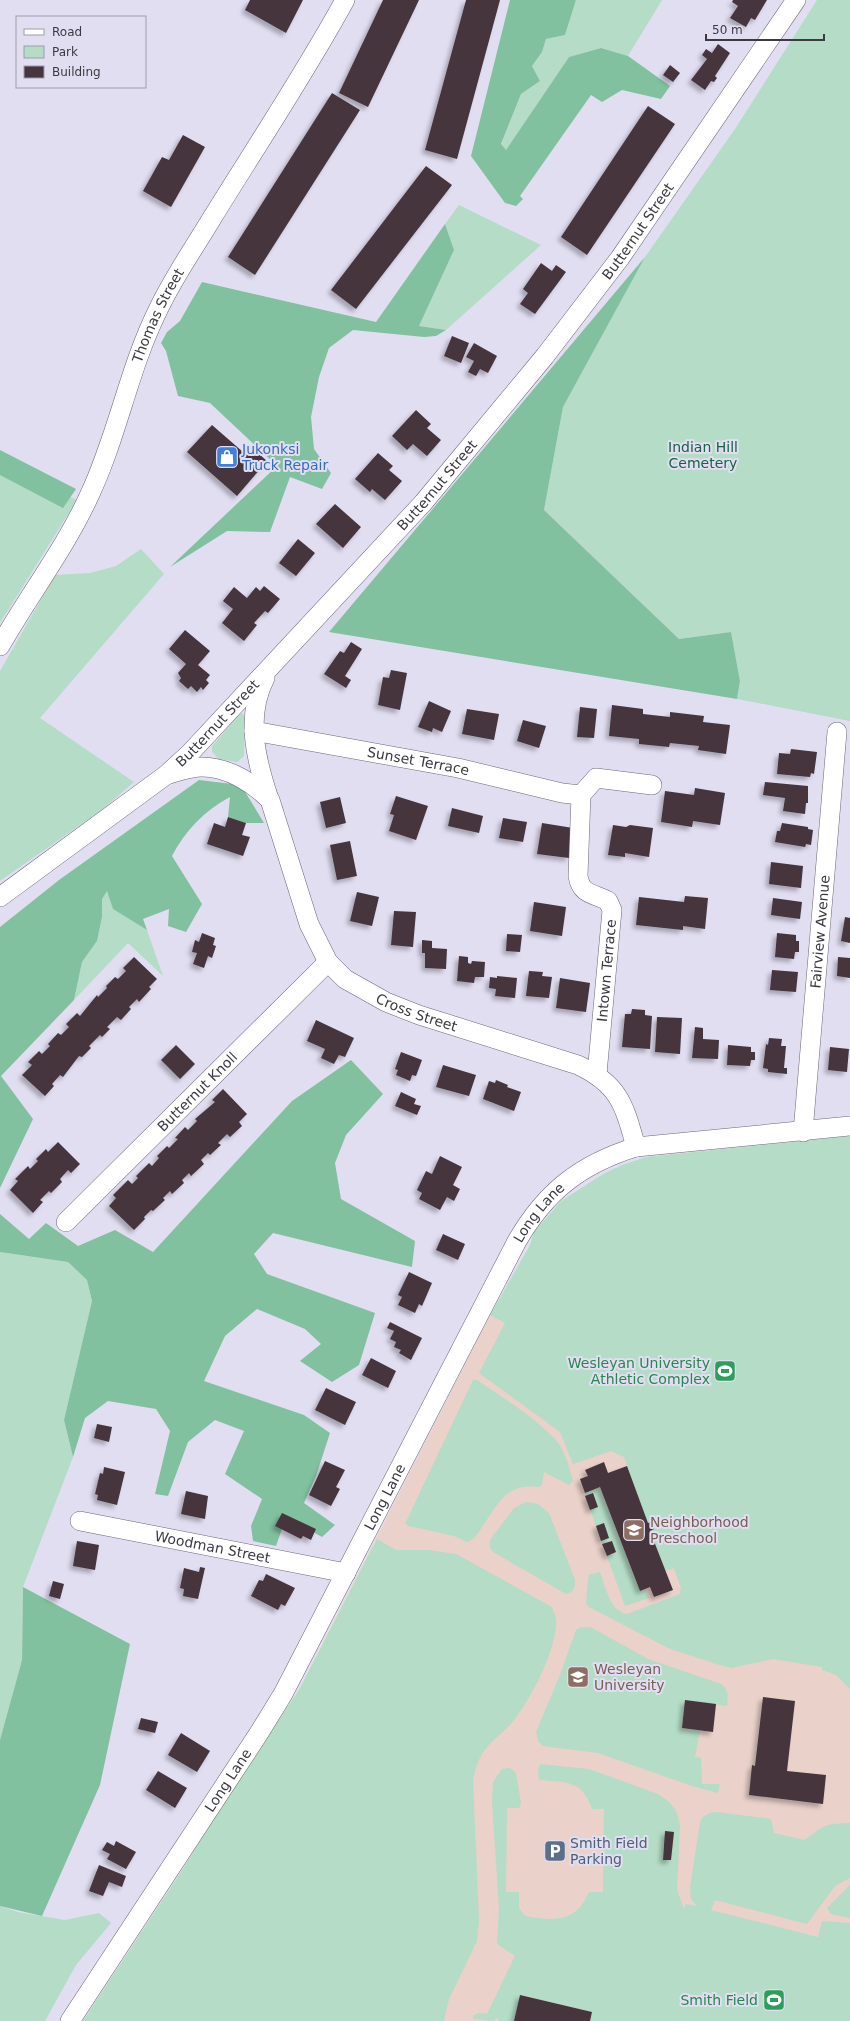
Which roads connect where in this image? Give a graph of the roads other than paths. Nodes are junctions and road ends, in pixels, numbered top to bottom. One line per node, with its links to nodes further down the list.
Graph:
1 (345, 0): 3 (street, Thomas Street)
2 (796, 0): 4 (street, Butternut Street)
3 (0, 646)
4 (274, 663): 5 (street, Cross Street); 7 (street, Butternut Street)
5 (254, 731): 9 (street, Sunset Terrace); 10 (street, Cross Street)
6 (837, 732): 15 (street, Fairview Avenue)
7 (166, 776): 10 (street, Cross Street); 11 (street, Butternut Street)
8 (652, 786): 9 (street)
9 (581, 795): 13 (street, Intown Terrace)
10 (270, 800): 12 (street, Cross Street)
11 (0, 897)
12 (328, 962): 13 (street, Cross Street); 17 (street, Butternut Knoll)
13 (597, 1074): 16 (street, Cross Street)
14 (850, 1126): 15 (street)
15 (803, 1132): 16 (street, Long Lane)
16 (636, 1147): 19 (street, Long Lane)
17 (66, 1222)
18 (80, 1521): 19 (street, Woodman Street)
19 (346, 1573): 20 (street, Long Lane)
20 (70, 2021)

